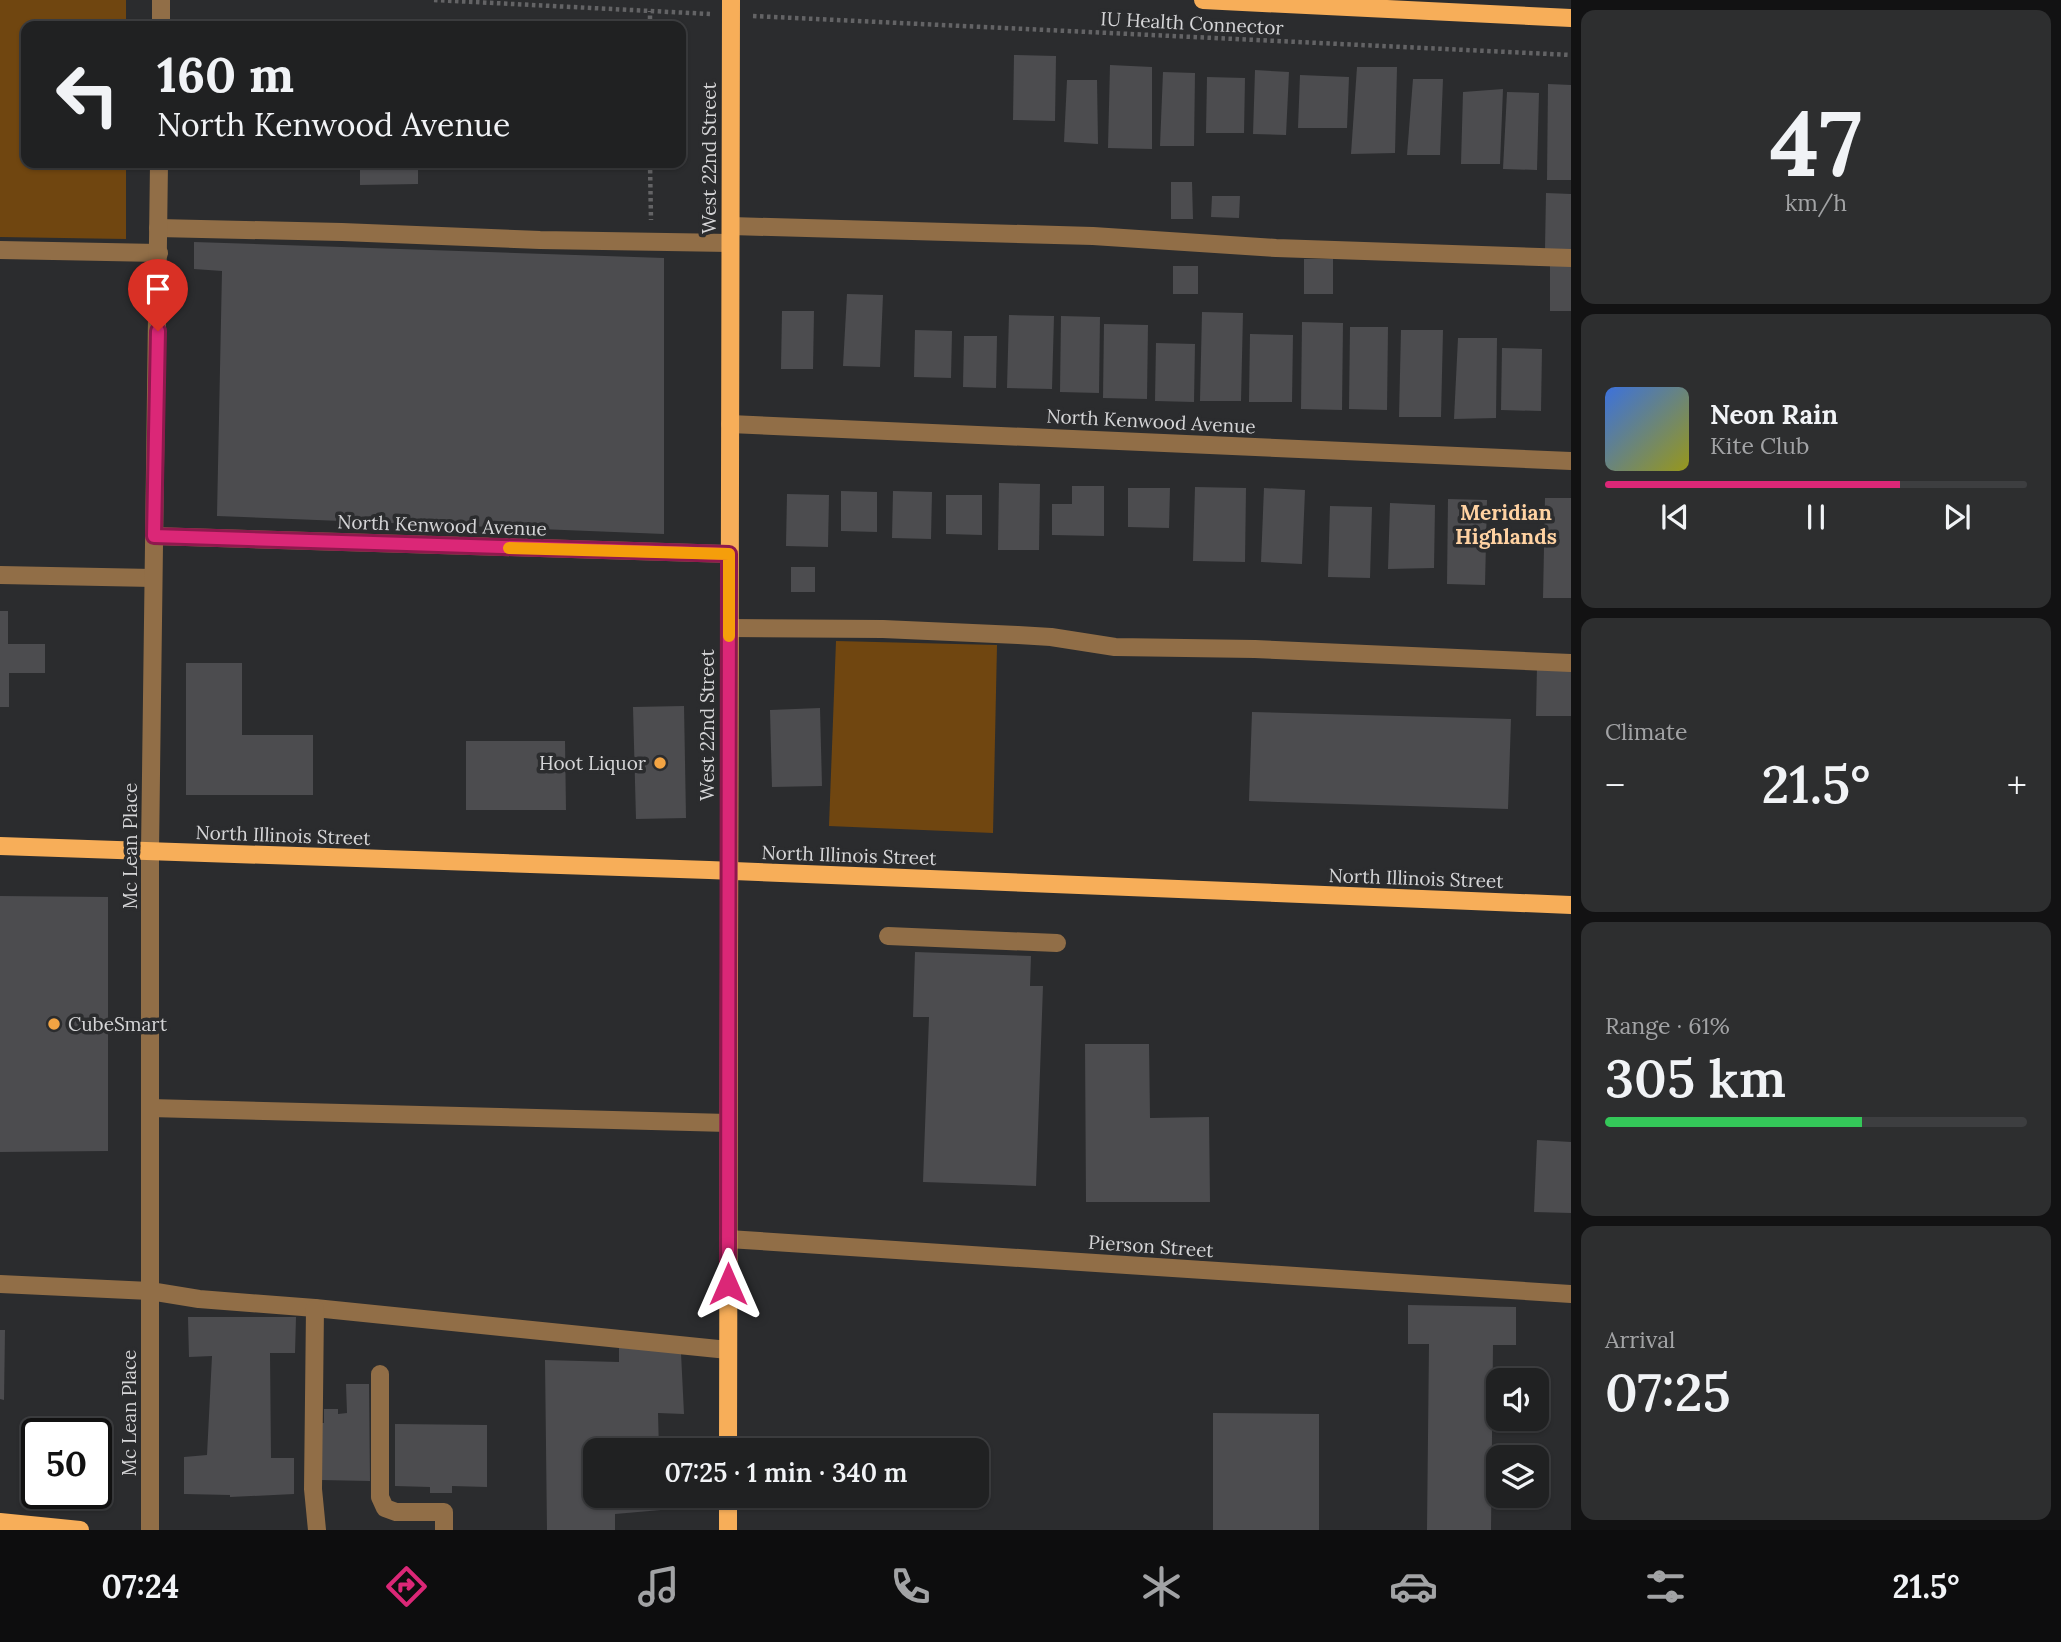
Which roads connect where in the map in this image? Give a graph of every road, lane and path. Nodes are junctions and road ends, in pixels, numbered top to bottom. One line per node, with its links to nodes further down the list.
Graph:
1 (161, 0): 7 (street)
2 (434, 0): 5 (path, IU Health Connector)
3 (1203, 0): 6 (main road)
4 (731, 8): 5 (path, IU Health Connector); 9 (path, IU Health Connector); 13 (main road, West 22nd Street)
5 (650, 11): 8 (path)
6 (1571, 18)
7 (161, 21)
8 (650, 21)
9 (1571, 55)
10 (159, 168): 12 (street, Mc Lean Place)
11 (650, 168): 14 (path)
12 (158, 228): 14 (street); 16 (street, Mc Lean Place)
13 (730, 234): 14 (street); 17 (street); 18 (main road, West 22nd Street)
14 (651, 242)
15 (0, 250): 16 (street)
16 (159, 253): 20 (street, Mc Lean Place)
17 (1571, 258)
18 (730, 424): 19 (street, North Kenwood Avenue); 21 (main road, West 22nd Street)
19 (1571, 461)
20 (154, 536): 21 (street, North Kenwood Avenue); 23 (street, Mc Lean Place)
21 (729, 554): 24 (main road, West 22nd Street)
22 (0, 575): 23 (street)
23 (153, 578): 27 (street, Mc Lean Place)
24 (729, 628): 25 (street); 28 (main road, West 22nd Street)
25 (1571, 663)
26 (0, 845): 27 (main road, North Illinois Street)
27 (150, 851): 28 (main road, North Illinois Street); 32 (street, Mc Lean Place)
28 (727, 871): 29 (main road, North Illinois Street); 33 (main road, West 22nd Street)
29 (1571, 905)
30 (888, 936): 31 (street)
31 (1057, 943)
32 (150, 1108): 33 (street); 36 (street, Mc Lean Place)
33 (728, 1123): 34 (main road, West 22nd Street)
34 (728, 1239): 37 (street, Pierson Street); 39 (main road, West 22nd Street)
35 (0, 1284): 36 (street)
36 (150, 1291): 38 (street); 45 (street, Mc Lean Place)
37 (1571, 1294)
38 (315, 1308): 39 (street); 46 (street)
39 (728, 1350): 41 (main road, West 22nd Street)
40 (380, 1374): 47 (street)
41 (728, 1438)
42 (728, 1508): 48 (main road)
43 (0, 1522): 44 (main road)
44 (80, 1530)
45 (150, 1530)
46 (317, 1530)
47 (444, 1530)
48 (728, 1530)

